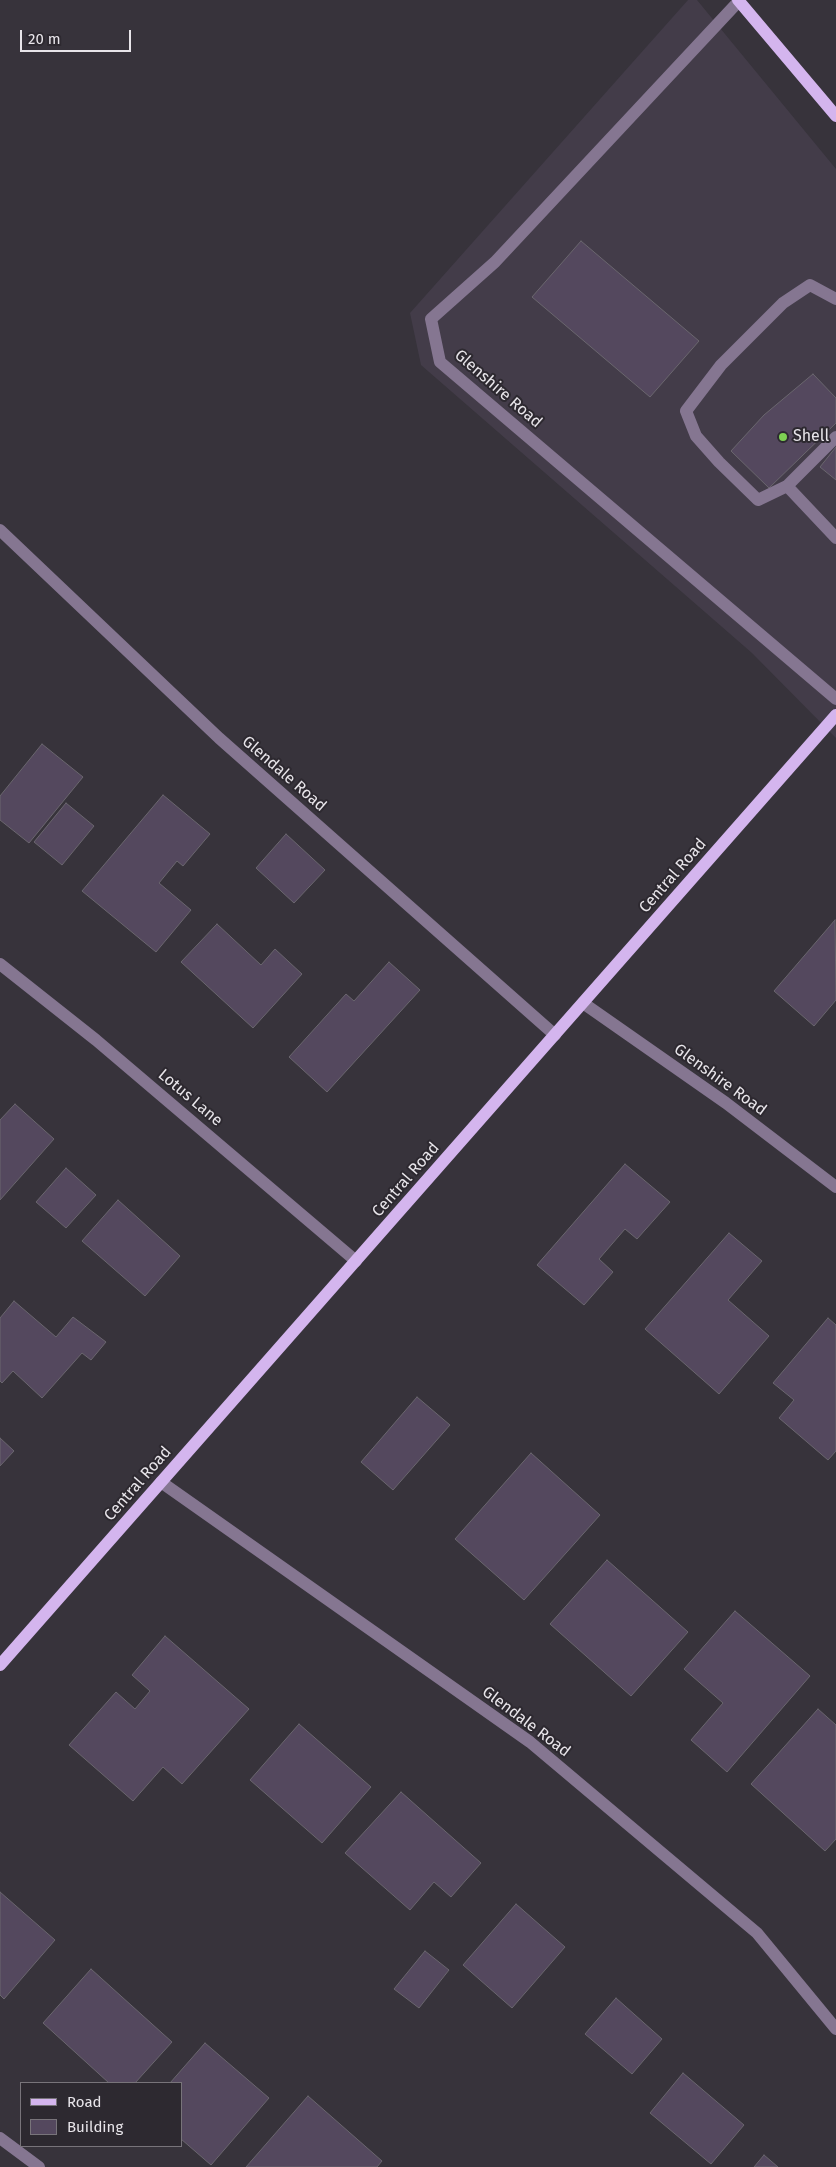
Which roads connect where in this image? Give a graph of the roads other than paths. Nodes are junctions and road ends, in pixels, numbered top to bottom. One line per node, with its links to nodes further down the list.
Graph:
1 (738, 1): 2 (main road); 8 (street, Glenshire Road)
2 (836, 116)
3 (836, 299): 5 (street)
4 (836, 437): 5 (street)
5 (788, 486): 7 (street)
6 (0, 530): 12 (street, Glendale Road)
7 (836, 538)
8 (836, 699)
9 (836, 715): 11 (main road, Central Road)
10 (0, 964): 14 (street, Lotus Lane)
11 (583, 1003): 12 (main road, Central Road); 13 (street, Glenshire Road)
12 (555, 1035): 14 (main road, Central Road)
13 (836, 1187)
14 (356, 1261): 15 (main road, Central Road)
15 (161, 1482): 16 (main road, Central Road); 17 (street, Glendale Road)
16 (0, 1665)
17 (836, 2029)
18 (0, 2138): 19 (street)
19 (39, 2167)

